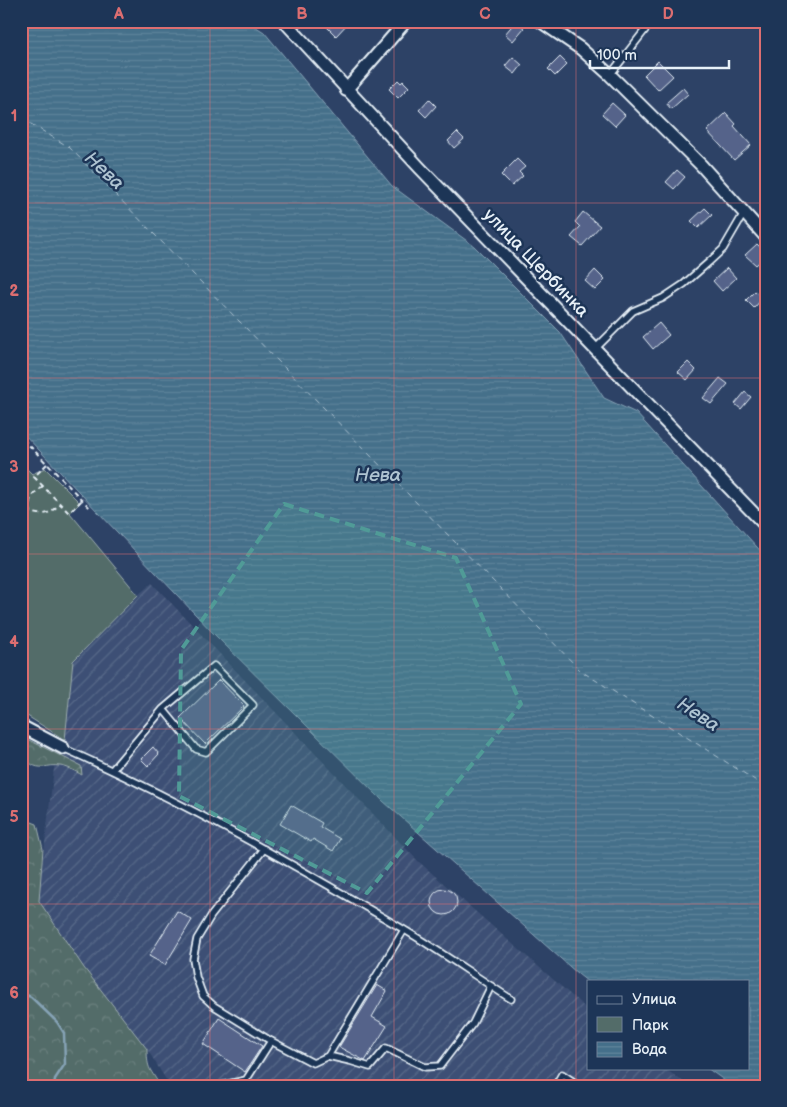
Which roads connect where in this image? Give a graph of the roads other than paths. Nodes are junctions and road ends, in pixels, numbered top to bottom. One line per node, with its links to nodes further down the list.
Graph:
1 (284, 21): 6 (street, улица Щербинка)
2 (406, 21): 6 (street)
3 (540, 21): 5 (street)
4 (652, 21): 5 (lane)
5 (610, 74): 7 (street)
6 (346, 90): 9 (street, улица Щербинка)
7 (744, 213): 8 (street); 9 (lane)
8 (766, 237)
9 (595, 349): 10 (street, улица Щербинка)
10 (766, 526)
11 (163, 709): 11 (lane); 14 (lane)
12 (21, 726): 13 (street)
13 (63, 748): 14 (lane)
14 (112, 770): 15 (lane)
15 (264, 849): 16 (lane); 19 (lane)
16 (404, 930): 17 (lane); 20 (lane)
17 (491, 986): 18 (lane); 20 (lane)
18 (511, 999)
19 (271, 1041): 20 (lane); 21 (lane)
20 (328, 1056)
21 (219, 1086)
22 (555, 1086): 23 (lane)
23 (580, 1086)

